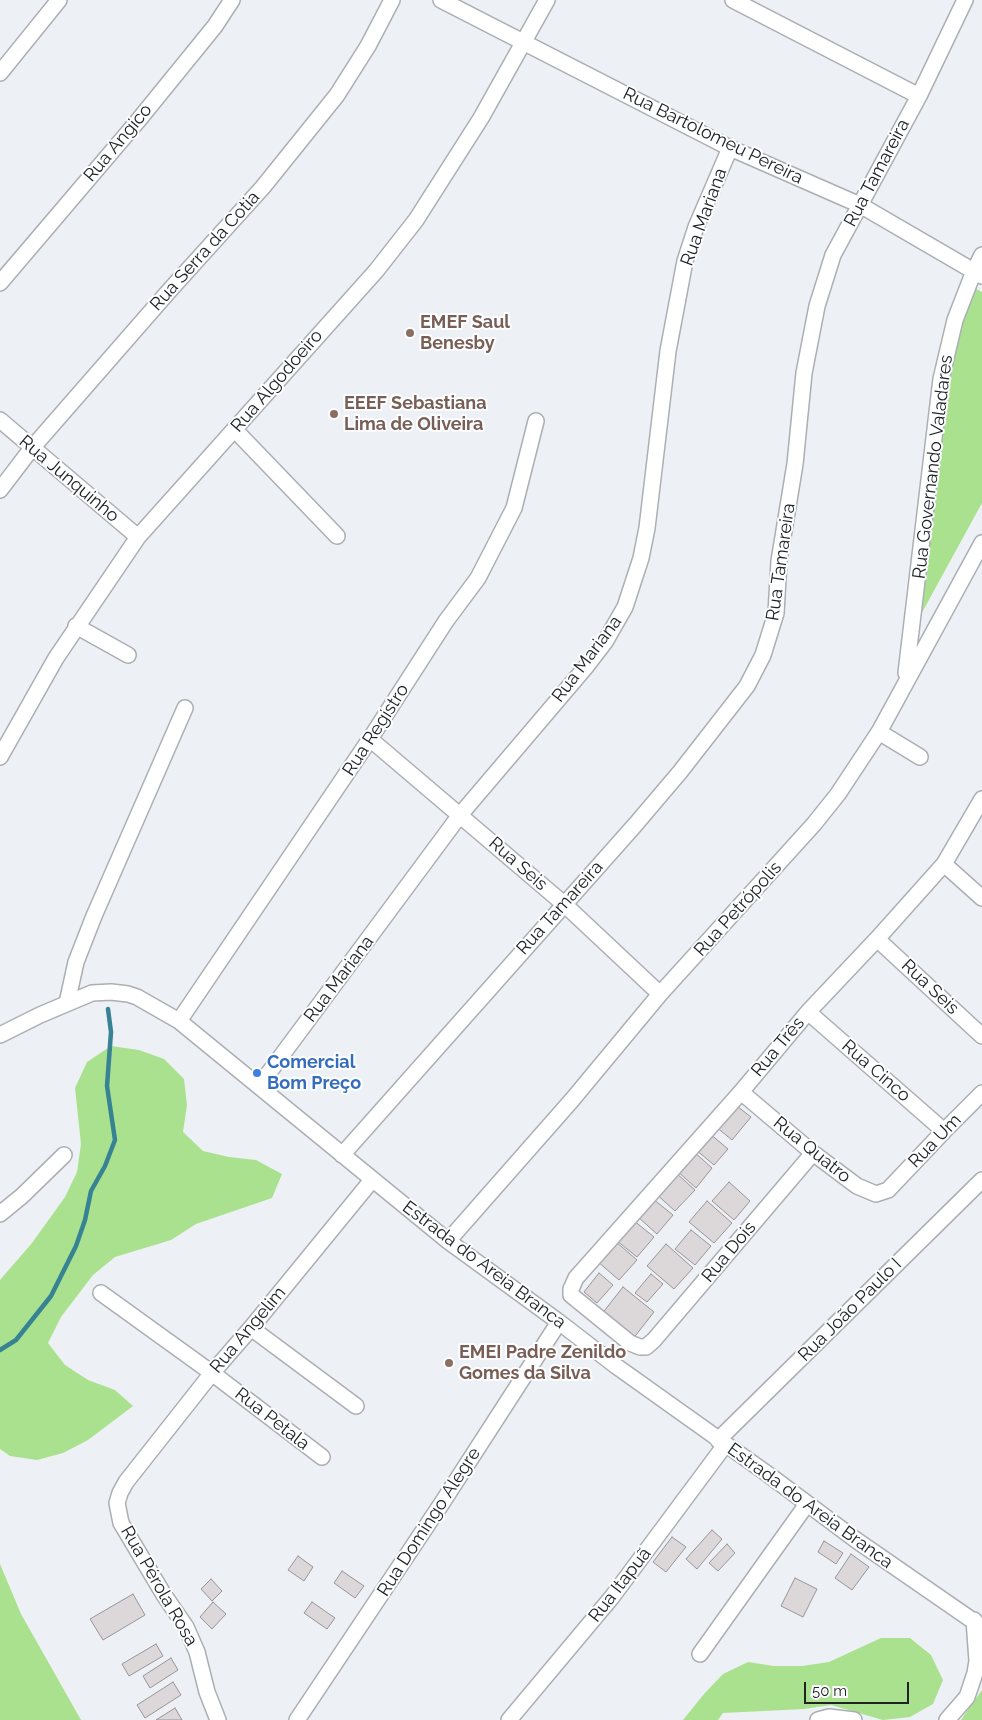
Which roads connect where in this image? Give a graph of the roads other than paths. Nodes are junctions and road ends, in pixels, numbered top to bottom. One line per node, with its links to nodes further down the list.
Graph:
1 (59, 0): 9 (street)
2 (232, 0): 15 (street, Rua Angico)
3 (392, 0): 19 (street, Rua Serra da Cotia)
4 (442, 0): 8 (street, Rua Bartolomeu Pereira)
5 (547, 0): 8 (street, Rua Algodoeiro)
6 (733, 0): 10 (street)
7 (965, 0): 10 (street, Rua Tamareira)
8 (524, 42): 11 (street, Rua Bartolomeu Pereira); 18 (street, Rua Algodoeiro)
9 (0, 73)
10 (919, 96): 12 (street, Rua Tamareira)
11 (730, 148): 12 (street, Rua Bartolomeu Pereira); 33 (street, Rua Mariana)
12 (860, 205): 14 (street, Rua Bartolomeu Pereira); 36 (street, Rua Tamareira)
13 (982, 255): 14 (street, Rua Governando Valadares)
14 (978, 273): 26 (street, Rua Governando Valadares)
15 (0, 283)
16 (0, 420): 19 (street, Rua Junquinho)
17 (536, 421): 29 (street, Rua Registro)
18 (235, 430): 21 (street); 22 (street, Rua Algodoeiro)
19 (32, 448): 20 (street, Rua Serra da Cotia); 22 (street, Rua Junquinho)
20 (0, 490)
21 (337, 536)
22 (138, 537): 24 (street, Rua Algodoeiro)
23 (982, 544): 26 (street, Rua Petrópolis)
24 (76, 626): 25 (street); 30 (street, Rua Algodoeiro)
25 (128, 655)
26 (905, 684): 28 (street, Rua Petrópolis)
27 (185, 708): 39 (street)
28 (879, 732): 31 (street); 38 (street, Rua Petrópolis)
29 (370, 739): 33 (street, Rua Seis); 41 (street, Rua Registro)
30 (0, 757)
31 (920, 757)
32 (982, 800): 34 (street, Rua Três)
33 (460, 815): 36 (street, Rua Seis); 44 (street, Rua Mariana)
34 (944, 864): 35 (street); 37 (street, Rua Três)
35 (982, 898)
36 (564, 904): 38 (street, Rua Seis); 50 (street, Rua Tamareira)
37 (877, 939): 40 (street, Rua Três); 43 (street, Rua Seis)
38 (660, 994): 55 (street, Rua Petrópolis)
39 (67, 1003): 41 (street, Estrada do Areia Branca); 42 (street, Estrada do Areia Branca)
40 (808, 1012): 45 (street, Rua Três); 47 (street, Rua Cinco)
41 (179, 1021): 44 (street, Estrada do Areia Branca)
42 (0, 1035)
43 (982, 1036)
44 (259, 1086): 50 (street, Estrada do Areia Branca)
45 (741, 1092): 48 (street, Rua Quatro); 59 (street, Rua Três)
46 (982, 1093): 47 (street, Rua Um)
47 (944, 1131): 53 (street, Rua Um)
48 (813, 1153): 53 (street, Rua Quatro); 59 (street, Rua Dois)
49 (64, 1155): 54 (street)
50 (342, 1155): 51 (street, Estrada do Areia Branca)
51 (372, 1180): 55 (street, Estrada do Areia Branca); 58 (street, Rua Angelim)
52 (982, 1180): 62 (street, Rua João Paulo I)
53 (888, 1190)
54 (0, 1214)
55 (448, 1242): 57 (street, Estrada do Areia Branca)
56 (101, 1293): 60 (street, Rua Petala)
57 (559, 1322): 62 (street, Estrada do Areia Branca); 69 (street, Rua Domingo Alegre)
58 (251, 1328): 60 (street, Rua Angelim); 61 (street)
59 (643, 1348)
60 (212, 1373): 63 (street, Rua Petala); 64 (street, Rua Angelim)
61 (356, 1406)
62 (722, 1442): 65 (street, Estrada do Areia Branca); 70 (street, Rua Itapuã)
63 (322, 1457)
64 (126, 1482): 68 (street, Rua Pérola Rosa)
65 (807, 1504): 66 (street, Estrada do Areia Branca); 67 (street)
66 (978, 1623): 73 (street)
67 (700, 1654)
68 (218, 1720)
69 (297, 1720)
70 (509, 1720)
71 (818, 1720): 72 (street)
72 (854, 1720)
73 (947, 1720)

